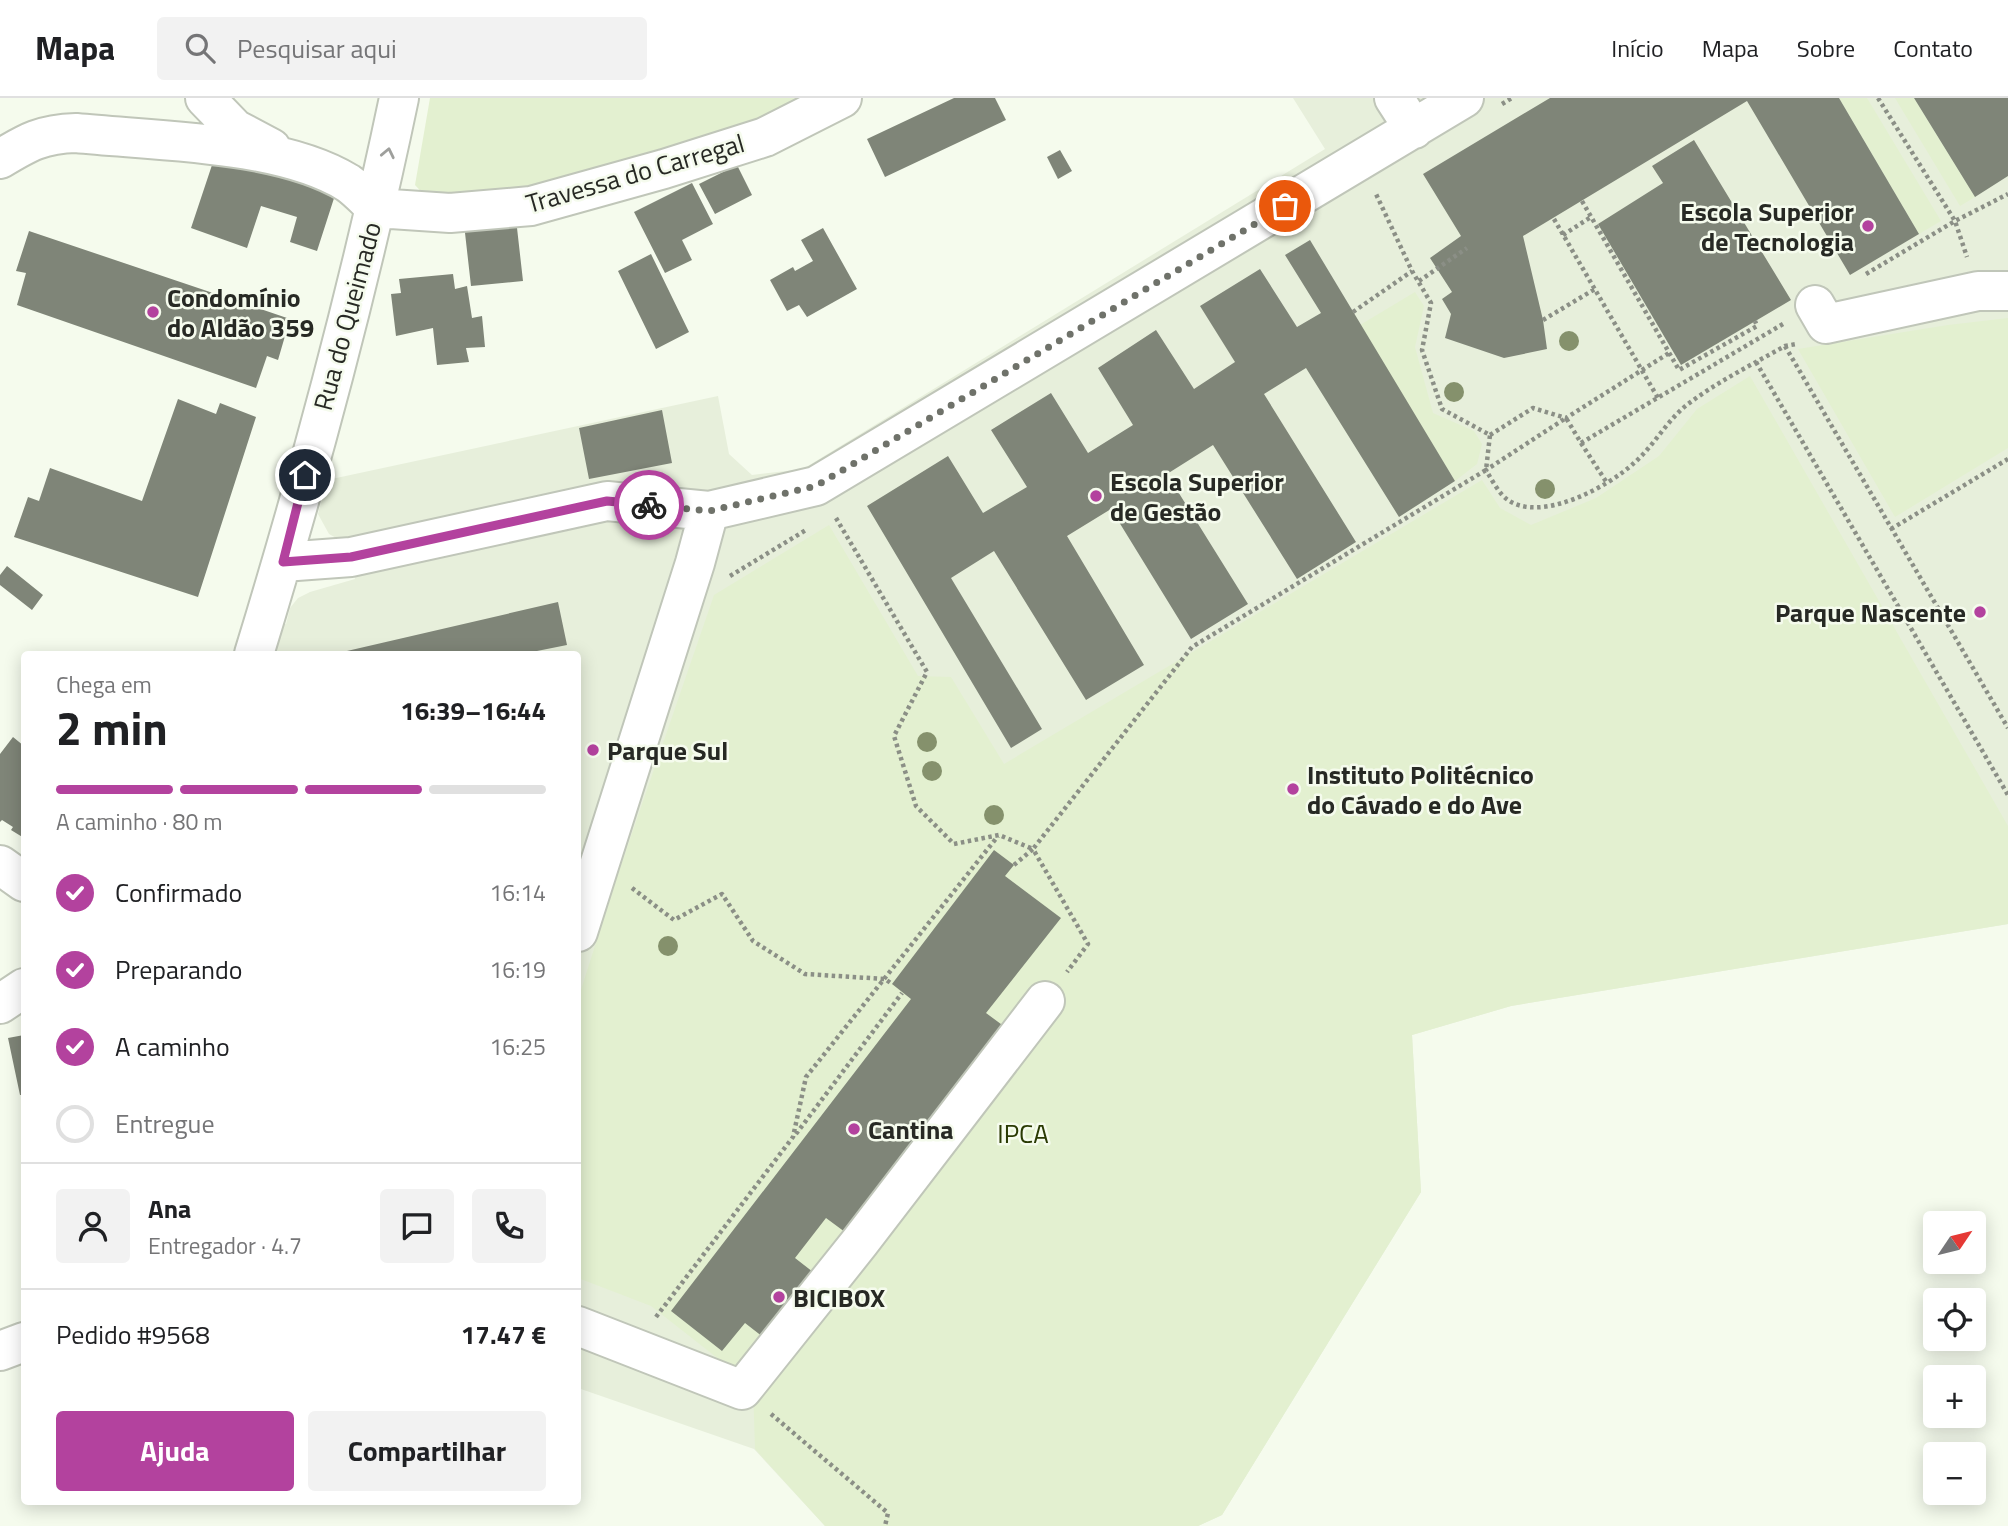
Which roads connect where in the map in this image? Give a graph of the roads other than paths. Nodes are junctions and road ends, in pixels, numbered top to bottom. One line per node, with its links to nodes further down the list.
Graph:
1 (205, 98): 7 (street)
2 (399, 98): 8 (street, Rua do Queimado, one-way to 2)
3 (842, 98): 8 (street, Travessa do Carregal)
4 (1464, 98): 5 (street)
5 (1404, 113): 11 (street)
6 (0, 159): 7 (street)
7 (291, 159): 8 (street)
8 (376, 208): 12 (street, Rua do Queimado)
9 (2008, 291): 10 (street)
10 (1815, 304)
11 (709, 511): 12 (street); 16 (street)
12 (283, 562): 13 (street, Rua do Queimado)
13 (255, 651)
14 (0, 865): 15 (street)
15 (21, 880)
16 (581, 923)
17 (21, 990): 19 (street)
18 (1045, 1001): 20 (street)
19 (0, 1004)
20 (581, 1327)
21 (21, 1343): 22 (street)
22 (0, 1352)

